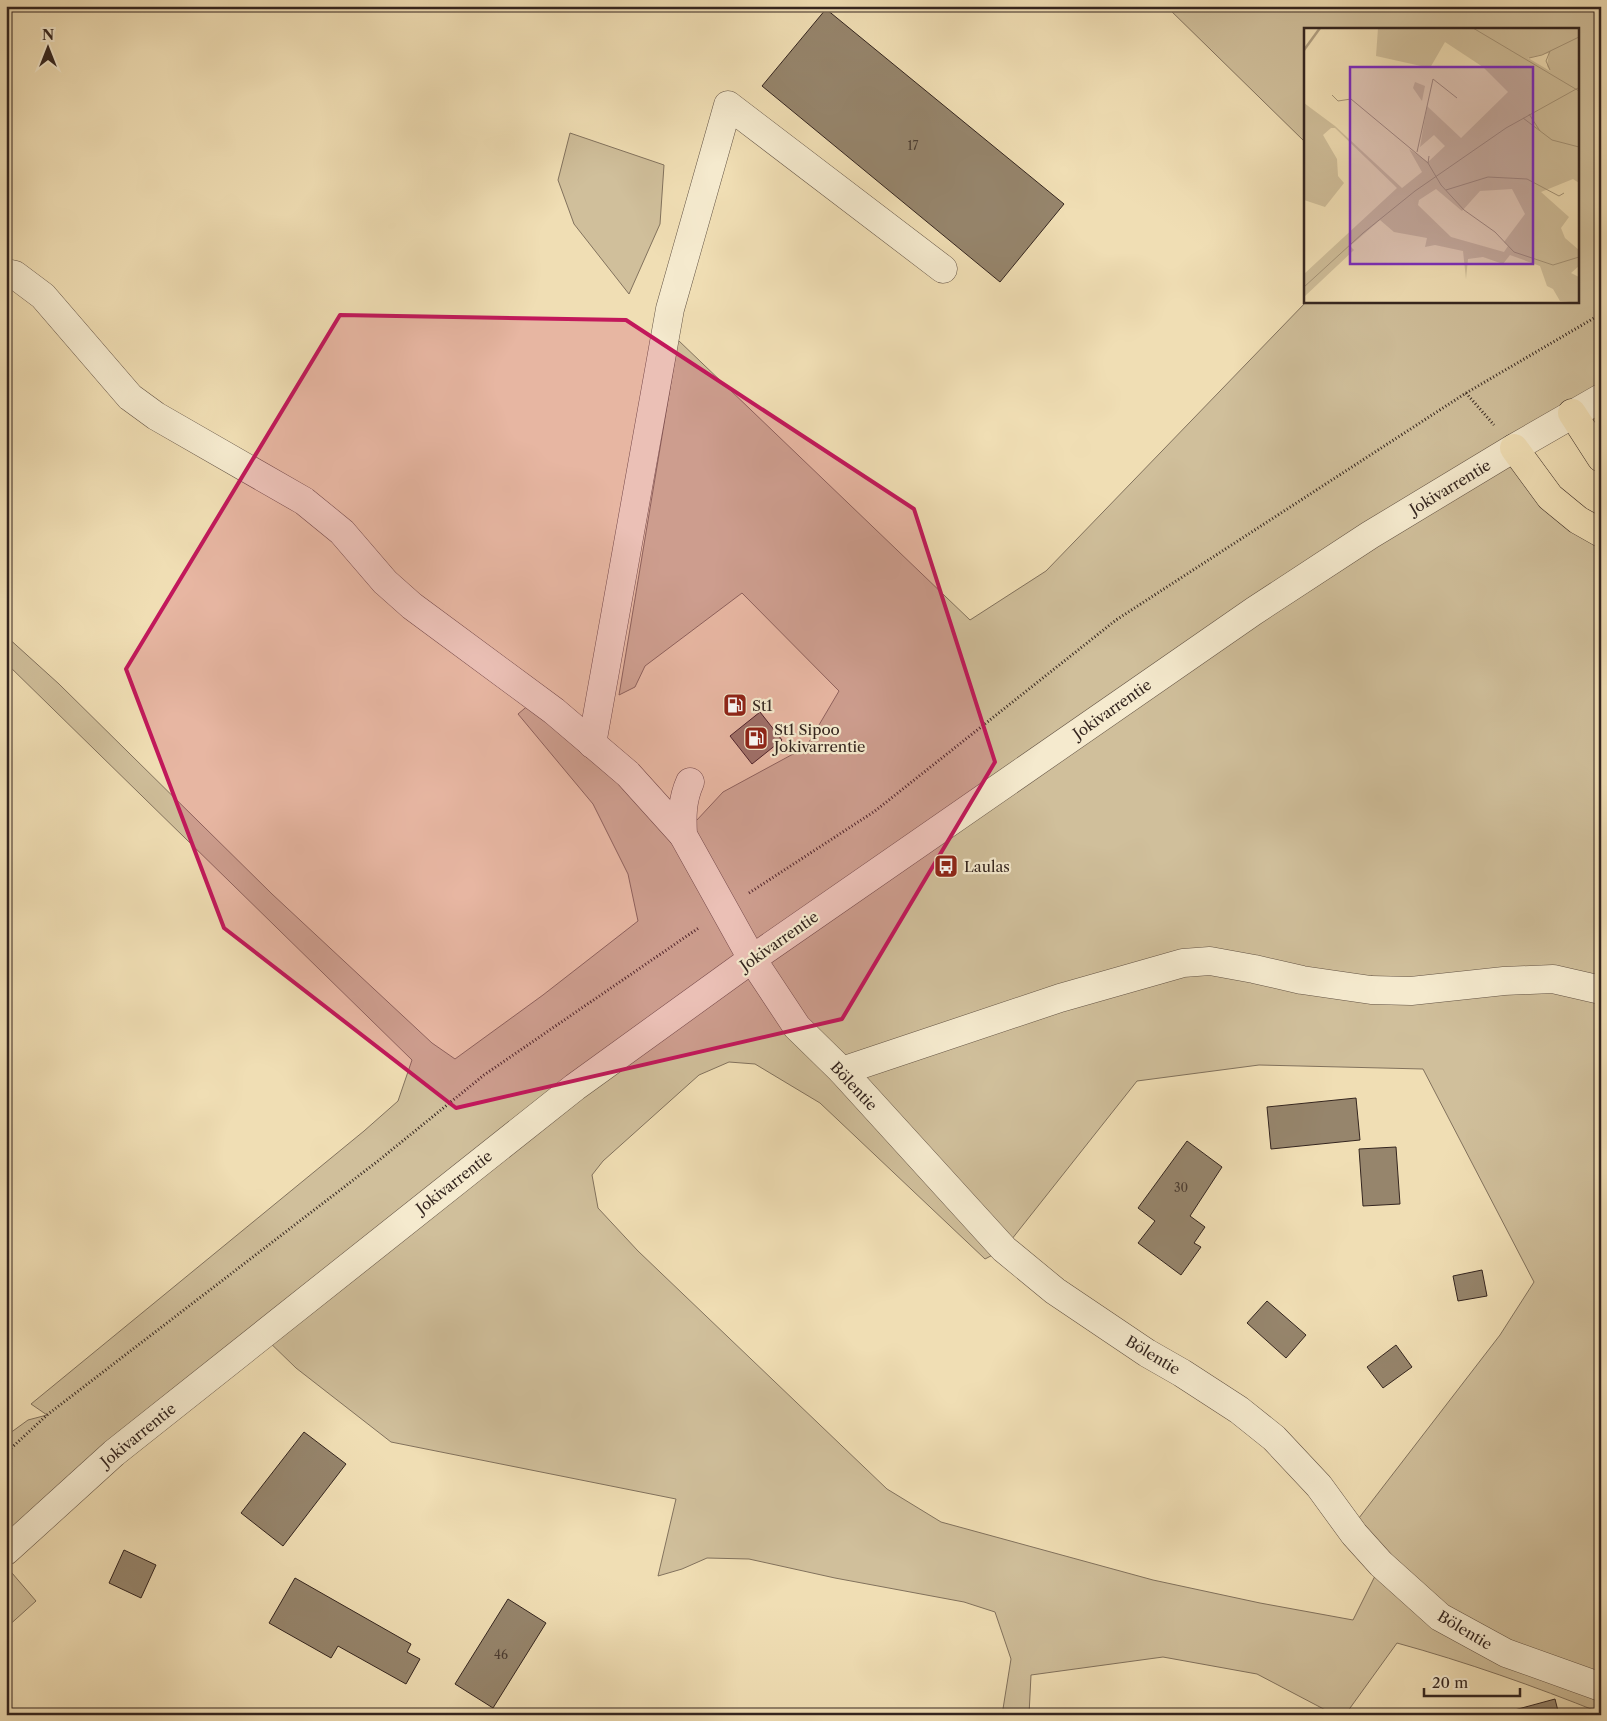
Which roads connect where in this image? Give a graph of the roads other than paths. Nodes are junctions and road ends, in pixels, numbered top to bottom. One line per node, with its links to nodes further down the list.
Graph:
1 (943, 269): 8 (street)
2 (6, 272): 8 (street)
3 (1601, 398): 4 (street, Jokivarrentie)
4 (1572, 413): 5 (street, Jokivarrentie); 6 (main road)
5 (1514, 448): 7 (main road); 11 (street, Jokivarrentie)
6 (1601, 458)
7 (1601, 533)
8 (592, 744): 10 (street)
9 (690, 782): 10 (street)
10 (683, 835): 11 (street, Bölentie)
11 (752, 959): 13 (street, Bölentie); 14 (street, Jokivarrentie)
12 (1601, 990): 13 (street)
13 (842, 1071): 15 (street, Bölentie)
14 (6, 1551)
15 (1601, 1687)

